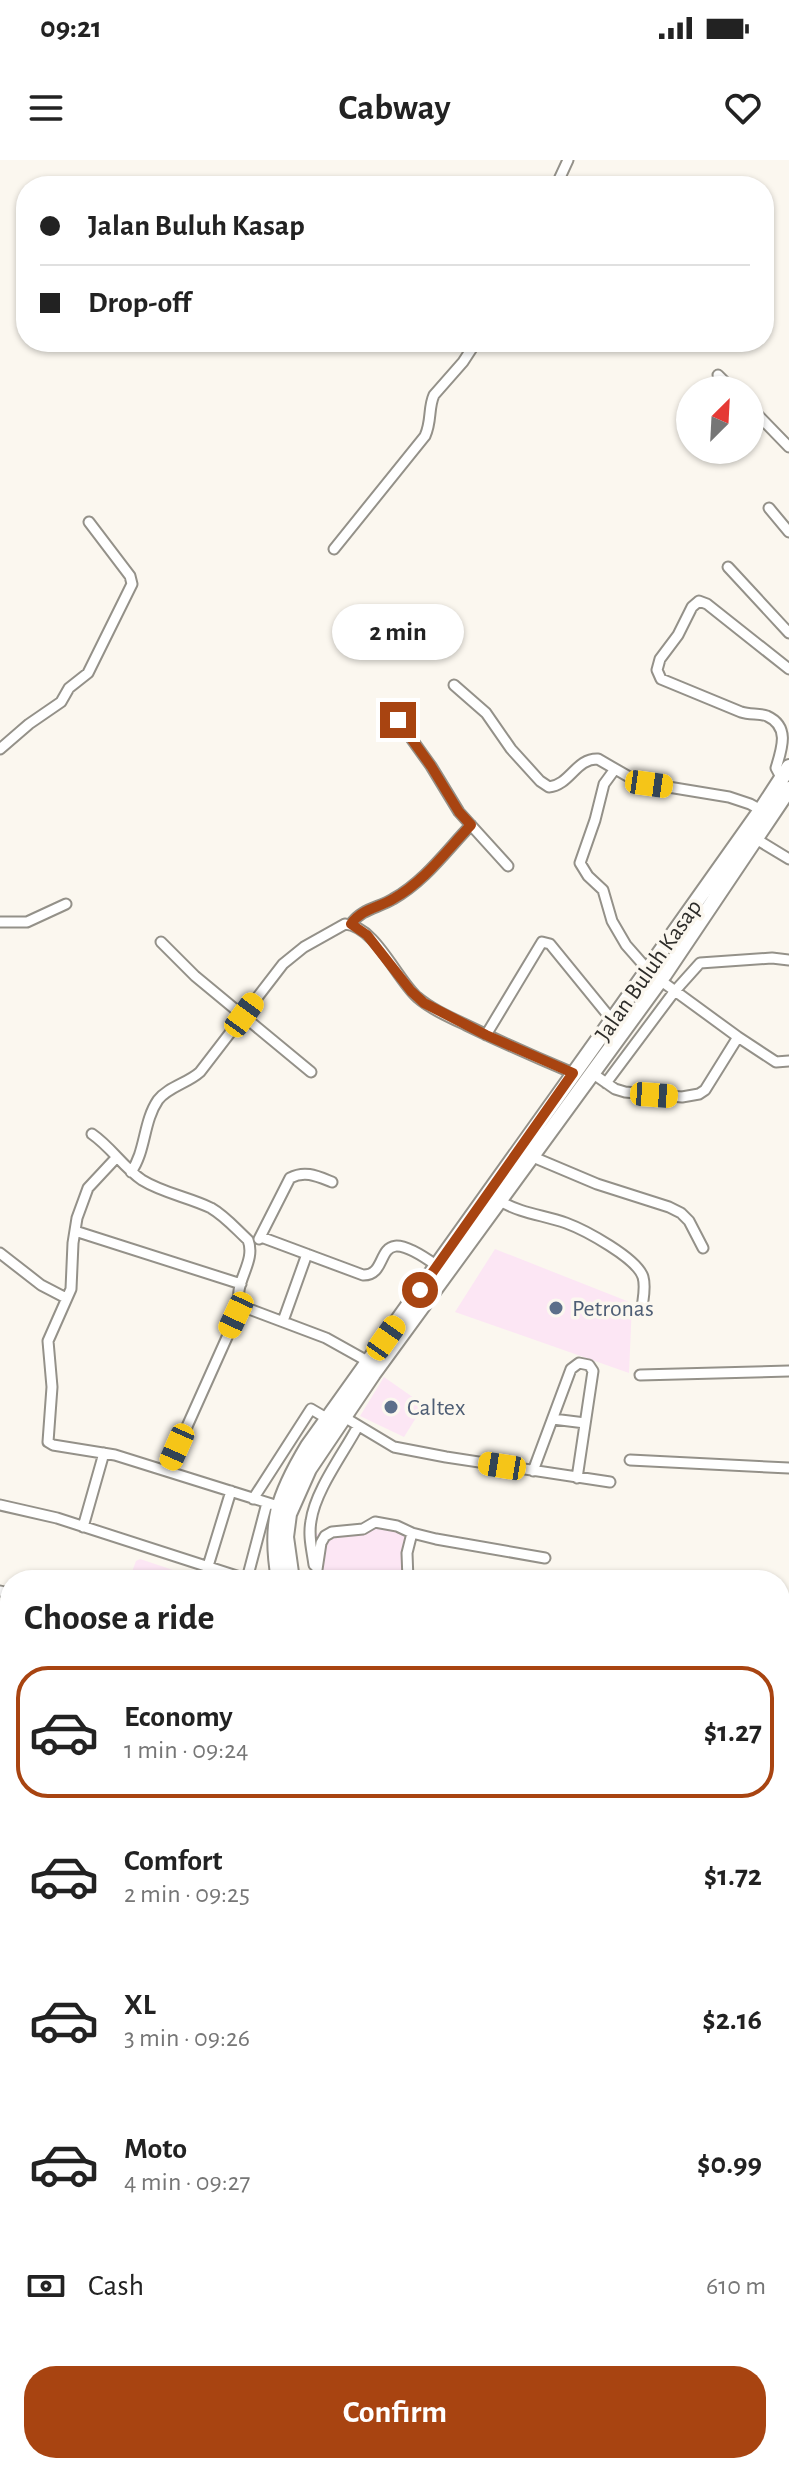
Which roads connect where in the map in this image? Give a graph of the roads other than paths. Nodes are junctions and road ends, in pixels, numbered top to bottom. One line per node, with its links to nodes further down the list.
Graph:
1 (470, 352): 7 (street)
2 (764, 421): 3 (street)
3 (789, 447)
4 (769, 508): 6 (street)
5 (89, 522): 14 (street)
6 (789, 532)
7 (334, 549)
8 (728, 567): 9 (street)
9 (789, 633)
10 (789, 669): 12 (street)
11 (454, 685): 15 (street)
12 (785, 719): 16 (street)
13 (398, 720): 18 (street)
14 (0, 749)
15 (615, 769): 17 (street); 27 (street)
16 (787, 778): 17 (main road, Jalan Buluh Kasap); 19 (main road, Jalan Buluh Kasap)
17 (761, 810): 27 (main road, Jalan Buluh Kasap)
18 (471, 825): 21 (street); 24 (street)
19 (756, 839): 20 (street); 28 (main road, Jalan Buluh Kasap)
20 (789, 859)
21 (508, 866)
22 (66, 904): 23 (street)
23 (0, 922)
24 (351, 924): 31 (street); 33 (street)
25 (161, 942): 31 (street)
26 (789, 960): 29 (street)
27 (651, 966): 28 (main road); 30 (main road, Jalan Buluh Kasap)
28 (663, 975): 29 (street); 30 (main road, Jalan Buluh Kasap)
29 (674, 992): 34 (street); 39 (street)
30 (640, 995): 32 (main road, Jalan Buluh Kasap); 38 (main road, Jalan Buluh Kasap)
31 (244, 1015): 36 (street); 43 (street)
32 (612, 1020): 33 (street); 37 (main road, Jalan Buluh Kasap)
33 (486, 1035): 37 (street)
34 (738, 1037): 35 (street); 39 (street)
35 (789, 1061)
36 (311, 1072)
37 (573, 1073): 52 (main road, Jalan Buluh Kasap)
38 (592, 1073): 39 (street); 41 (main road, Jalan Buluh Kasap)
39 (606, 1083)
40 (92, 1134): 42 (street)
41 (533, 1157): 45 (main road, Jalan Buluh Kasap); 49 (street)
42 (116, 1158): 43 (street); 46 (street)
43 (131, 1172): 48 (street)
44 (332, 1182): 47 (street)
45 (500, 1201): 56 (street); 61 (main road, Jalan Buluh Kasap)
46 (75, 1231): 53 (street); 54 (street)
47 (261, 1237): 48 (street); 51 (street)
48 (250, 1246): 53 (street)
49 (703, 1248)
50 (0, 1253): 54 (street)
51 (307, 1254): 52 (street); 57 (street)
52 (437, 1266): 58 (main road, Jalan Buluh Kasap)
53 (241, 1284): 55 (street)
54 (66, 1298): 66 (street)
55 (241, 1306): 57 (street); 69 (street)
56 (642, 1308)
57 (283, 1321): 58 (street)
58 (369, 1362): 62 (main road, Jalan Buluh Kasap)
59 (789, 1371): 60 (street)
60 (640, 1375)
61 (344, 1417): 65 (street); 84 (main road, Jalan Buluh Kasap)
62 (328, 1419): 74 (street); 75 (main road, Jalan Buluh Kasap)
63 (553, 1419): 64 (street); 64 (street); 70 (street)
64 (585, 1423): 71 (street)
65 (358, 1426): 70 (street); 85 (street)
66 (104, 1453): 69 (street); 77 (street)
67 (630, 1460): 68 (street)
68 (789, 1468)
69 (167, 1471): 73 (street)
70 (533, 1471): 71 (street)
71 (577, 1478): 72 (street)
72 (610, 1482)
73 (231, 1491): 74 (street); 80 (street)
74 (253, 1499): 75 (street)
75 (272, 1504): 82 (street); 83 (main road, Jalan Buluh Kasap)
76 (0, 1505): 77 (street)
77 (83, 1527): 80 (street)
78 (412, 1533): 79 (street); 86 (street); 87 (street)
79 (545, 1558)
80 (208, 1566): 81 (street)
81 (219, 1570)
82 (251, 1570)
83 (283, 1570)
84 (286, 1570)
85 (315, 1570)
86 (317, 1570)
87 (408, 1570)

